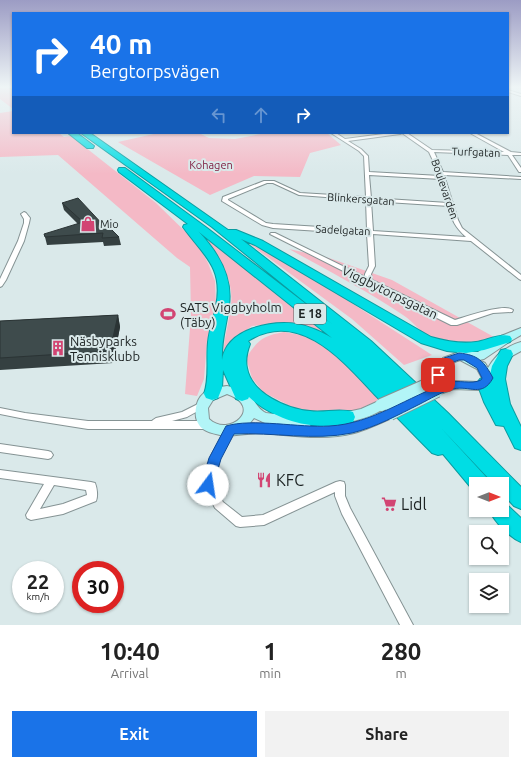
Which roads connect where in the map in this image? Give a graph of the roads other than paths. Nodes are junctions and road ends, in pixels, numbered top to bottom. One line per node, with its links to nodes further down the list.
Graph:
1 (73, 134): 11 (highway, E 18)
2 (86, 134): 20 (highway, E 18)
3 (335, 134): 7 (street)
4 (392, 134): 7 (street)
5 (406, 134): 8 (street, Boulevarden)
6 (474, 134): 9 (street)
7 (346, 140): 13 (street)
8 (431, 151): 9 (street, Turfgatan); 14 (street, Boulevarden)
9 (509, 153): 10 (street, Turfgatan); 12 (street)
10 (521, 154)
11 (119, 167): 36 (highway); 49 (highway, E 18)
12 (521, 171)
13 (367, 173): 14 (street); 17 (street)
14 (442, 176): 15 (street); 18 (street, Boulevarden)
15 (521, 178)
16 (274, 182): 17 (street, Blinkersgatan); 21 (street, Sadelgatan)
17 (369, 199): 18 (street, Blinkersgatan); 21 (street)
18 (451, 205): 23 (street, Boulevarden)
19 (24, 214): 26 (street)
20 (216, 225): 27 (highway); 52 (highway, E 18)
21 (371, 232): 23 (street, Sadelgatan); 25 (street)
22 (273, 234): 25 (street, Viggbytorpsgatan)
23 (471, 239): 24 (street, Boulevarden)
24 (521, 278)
25 (368, 282): 28 (street, Viggbytorpsgatan)
26 (0, 285)
27 (360, 302): 31 (highway); 33 (highway)
28 (510, 310)
29 (264, 330): 37 (highway); 41 (highway); 50 (highway)
30 (521, 331): 31 (main road)
31 (505, 346): 32 (main road); 33 (main road); 34 (main road); 45 (highway)
32 (521, 346)
33 (462, 357): 34 (main road); 35 (main road)
34 (486, 380): 35 (main road); 45 (highway)
35 (433, 387): 39 (main road, bridge)
36 (212, 394): 37 (main road); 38 (main road)
37 (246, 400): 41 (main road); 44 (main road)
38 (202, 405): 42 (street); 43 (main road)
39 (386, 409): 41 (main road); 44 (main road)
40 (0, 411): 42 (street)
41 (347, 417)
42 (144, 425): 43 (street)
43 (207, 425): 44 (main road)
44 (230, 429): 55 (street)
45 (521, 444)
46 (0, 448): 47 (street)
47 (48, 454)
48 (0, 474): 51 (street)
49 (474, 477)
50 (469, 480)
51 (51, 481): 51 (street)
52 (521, 500)
53 (507, 517): 54 (highway)
54 (521, 532)
55 (407, 625)

